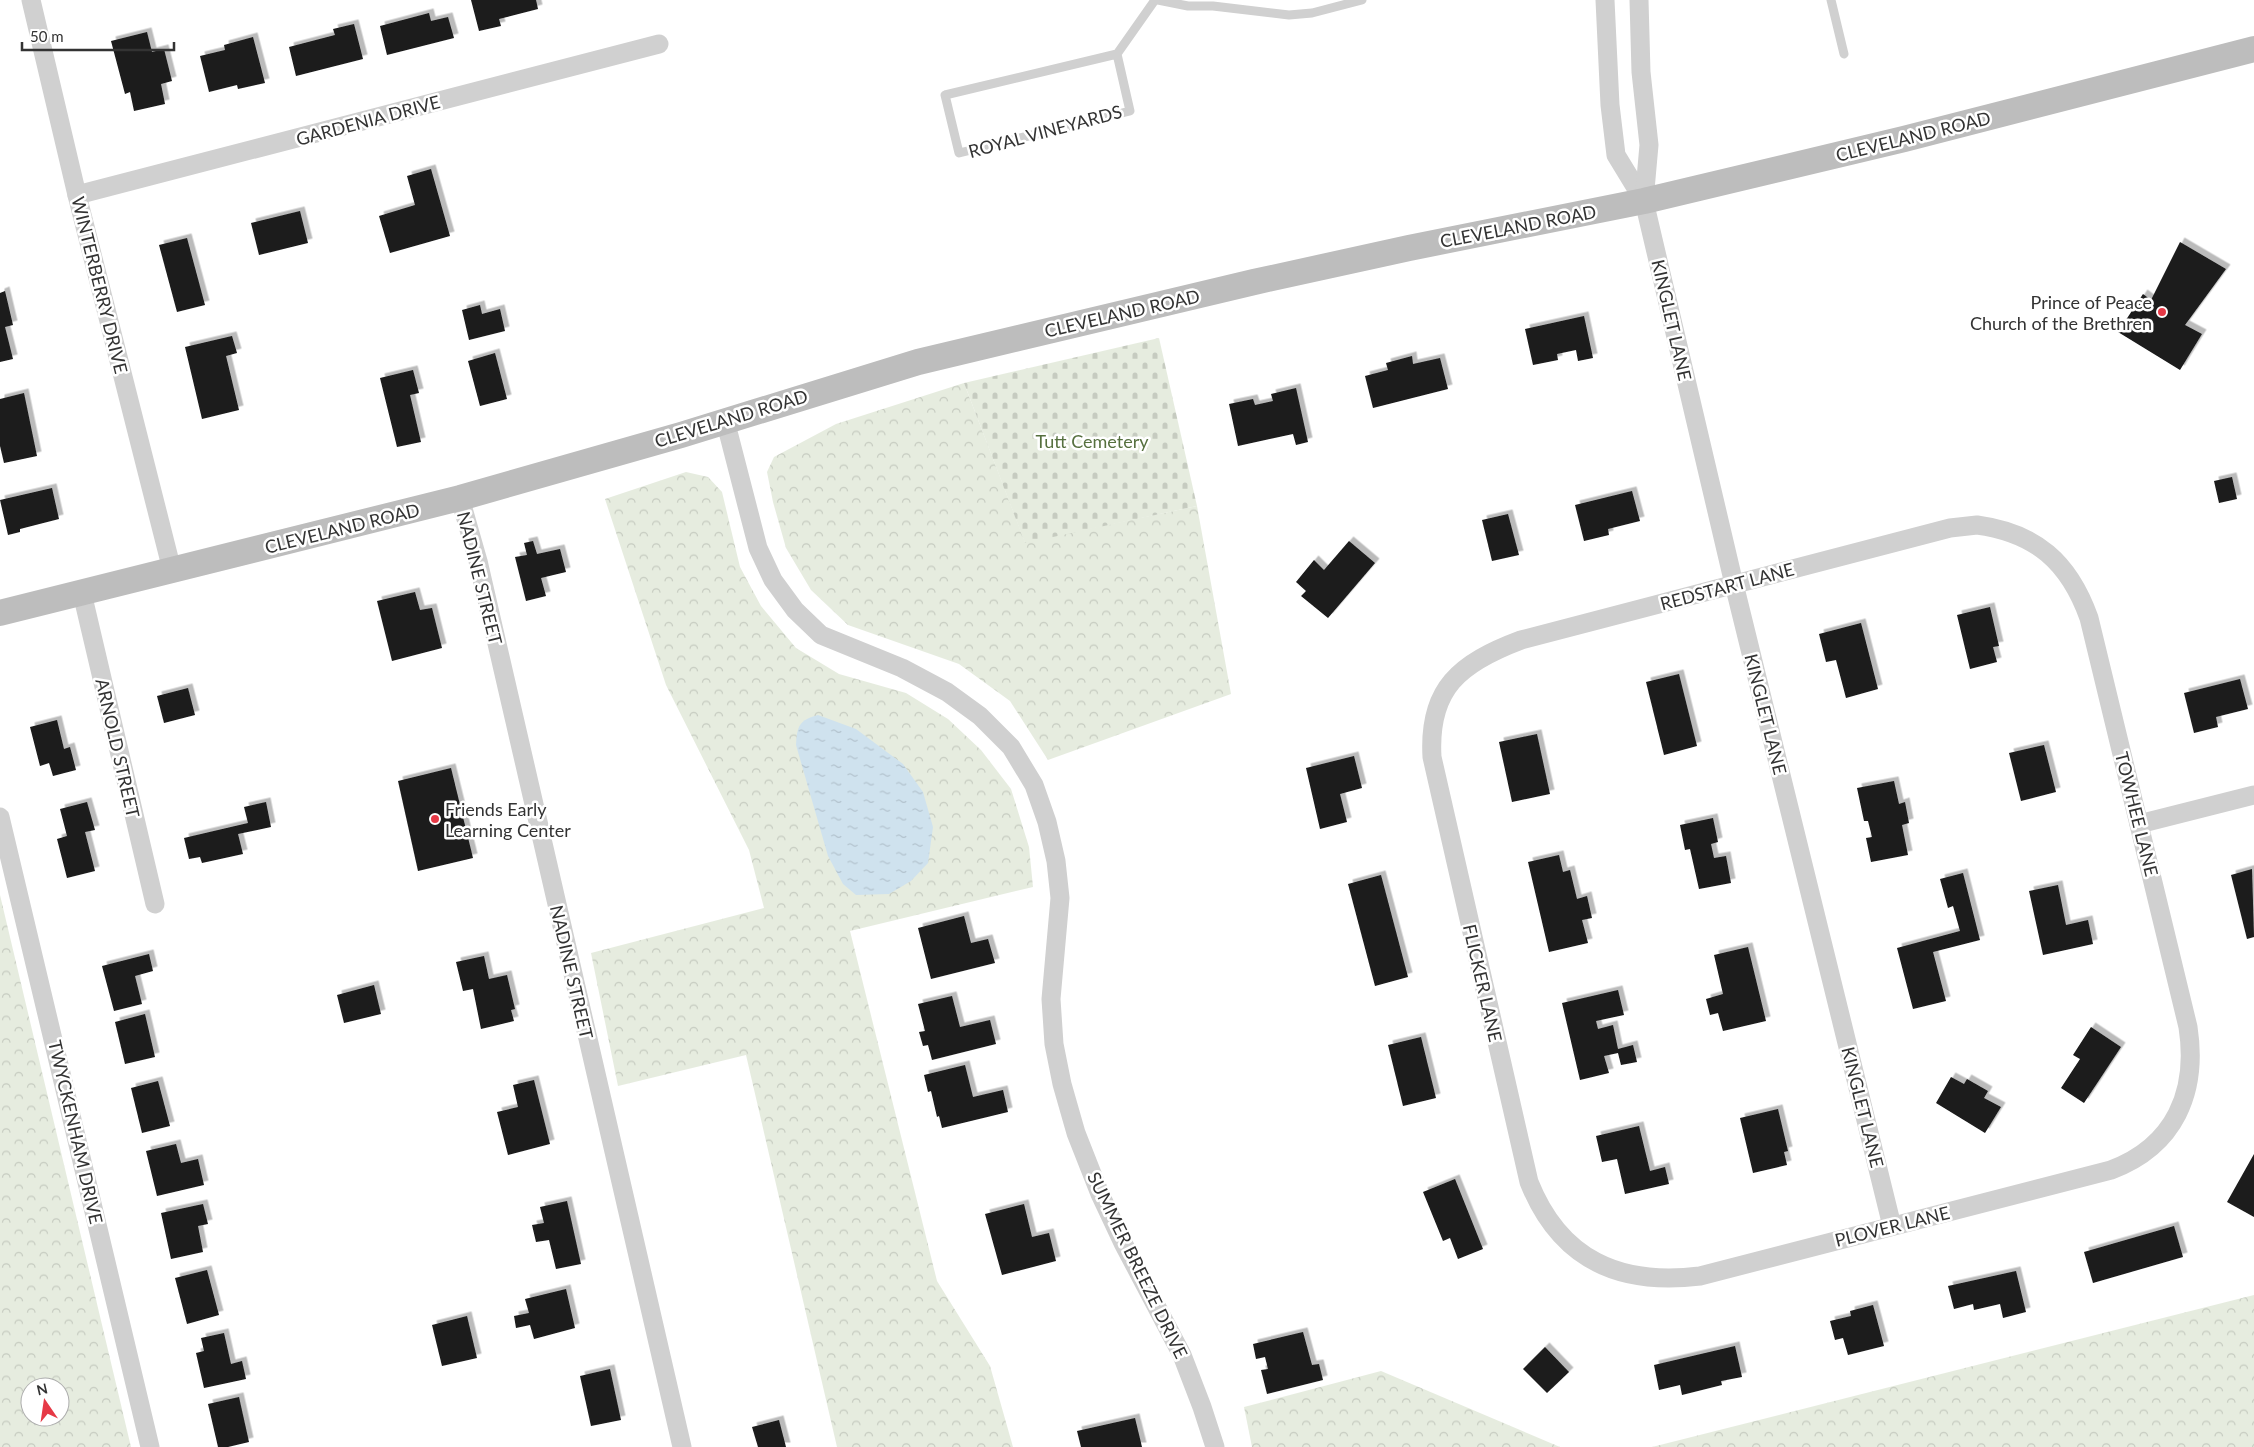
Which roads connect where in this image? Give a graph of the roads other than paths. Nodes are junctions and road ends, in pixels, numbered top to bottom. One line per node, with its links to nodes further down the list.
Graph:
1 (31, 0): 11 (street, WINTERBERRY DRIVE)
2 (1156, 0): 3 (lane); 9 (lane)
3 (1362, 0)
4 (1605, 0): 12 (street)
5 (1639, 0): 12 (street)
6 (1831, 0): 10 (lane)
7 (659, 44): 11 (street, GARDENIA DRIVE)
8 (2254, 49): 12 (main road, CLEVELAND ROAD)
9 (1117, 54): 9 (lane, ROYAL VINEYARDS)
10 (1844, 54)
11 (77, 195): 16 (street, WINTERBERRY DRIVE)
12 (1644, 201): 13 (main road, CLEVELAND ROAD); 17 (street, KINGLET LANE)
13 (725, 420): 14 (main road, CLEVELAND ROAD); 30 (street, SUMMER BREEZE DRIVE)
14 (460, 498): 16 (main road, CLEVELAND ROAD); 29 (street, NADINE STREET)
15 (2021, 536): 17 (street, REDSTART LANE); 23 (street, TOWHEE LANE)
16 (172, 570): 18 (main road, CLEVELAND ROAD)
17 (1734, 584): 20 (street, REDSTART LANE); 26 (street, KINGLET LANE)
18 (82, 593): 19 (main road, CLEVELAND ROAD); 24 (street, ARNOLD STREET)
19 (0, 613)
20 (1447, 688): 27 (street, FLICKER LANE)
21 (2254, 795): 23 (street)
22 (0, 817): 28 (street, TWYCKENHAM DRIVE)
23 (2139, 824): 25 (street, TOWHEE LANE)
24 (155, 904)
25 (2176, 1117): 26 (street, PLOVER LANE)
26 (1892, 1226): 27 (street, PLOVER LANE)
27 (1590, 1259)
28 (150, 1447)
29 (682, 1447)
30 (1215, 1447)

